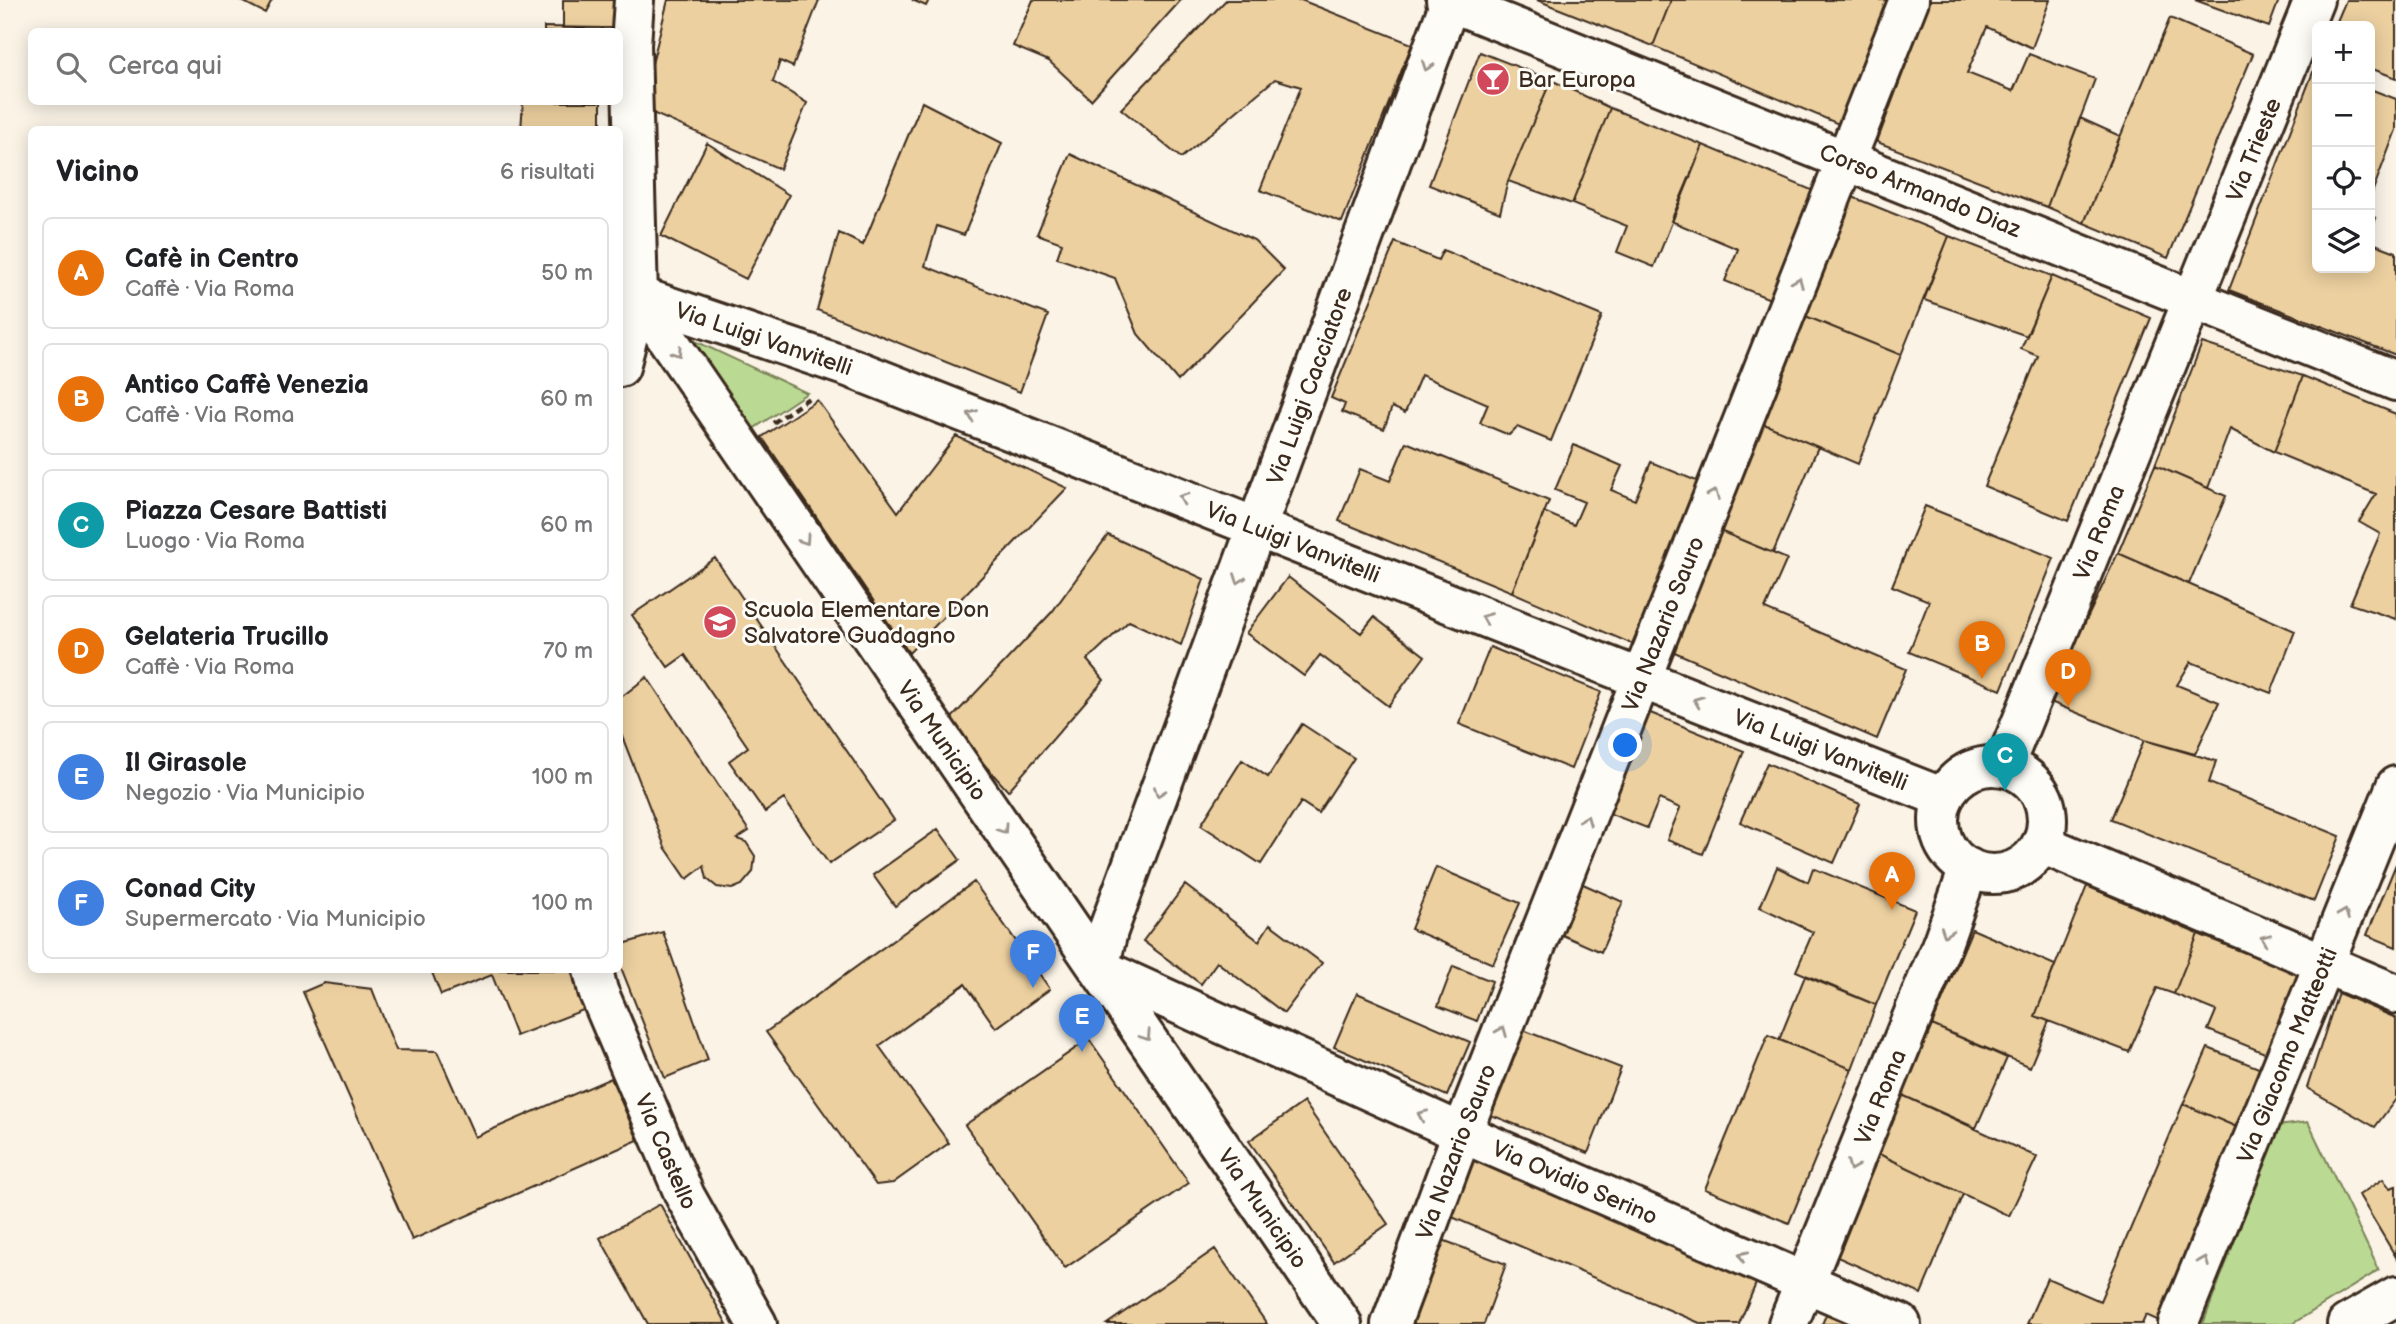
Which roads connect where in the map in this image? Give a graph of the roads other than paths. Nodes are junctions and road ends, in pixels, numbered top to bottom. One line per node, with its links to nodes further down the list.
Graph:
1 (634, 0): 6 (street)
2 (1909, 0): 5 (street, Via Nazario Sauro)
3 (2314, 0): 7 (street, Via Trieste)
4 (1458, 3): 5 (street, Corso Armando Diaz); 10 (street, Via Luigi Cacciatore, one-way to 10)
5 (1846, 160): 7 (street, Corso Armando Diaz); 11 (street, Via Nazario Sauro, one-way to 5)
6 (638, 296): 8 (street); 10 (street, Via Luigi Vanvitelli, one-way to 6); 18 (street, Via Municipio, one-way to 18)
7 (2192, 299): 9 (street, Corso Armando Diaz); 12 (street, Via Roma)
8 (623, 355)
9 (2396, 381)
10 (1257, 527): 11 (street, Via Luigi Vanvitelli, one-way to 10); 18 (street, Via Luigi Cacciatore, one-way to 18)
11 (1641, 679): 14 (street, Via Luigi Vanvitelli, one-way to 11); 21 (street, Via Nazario Sauro, one-way to 11)
12 (2004, 766): 14 (street); 15 (street)
13 (2396, 786): 17 (street, Via Giacomo Matteotti, one-way to 13)
14 (1944, 798): 16 (street)
15 (2042, 844): 16 (street); 17 (street, one-way to 15)
16 (1969, 868): 22 (street, Via Roma, one-way to 22)
17 (2324, 964): 20 (street); 29 (street, Via Giacomo Matteotti, one-way to 17)
18 (1099, 968): 21 (street, Via Ovidio Serino, one-way to 18); 25 (street, Via Municipio, one-way to 25)
19 (594, 973): 24 (street, Via Castello)
20 (2396, 994)
21 (1462, 1133): 22 (street, Via Ovidio Serino, one-way to 21); 26 (street, Via Nazario Sauro)
22 (1805, 1283): 27 (street, Via Roma); 28 (street, Via Ovidio Serino)
23 (2396, 1296): 30 (street)
24 (757, 1324)
25 (1342, 1324)
26 (1391, 1324)
27 (1788, 1324)
28 (1901, 1324)
29 (2178, 1324)
30 (2347, 1324)

